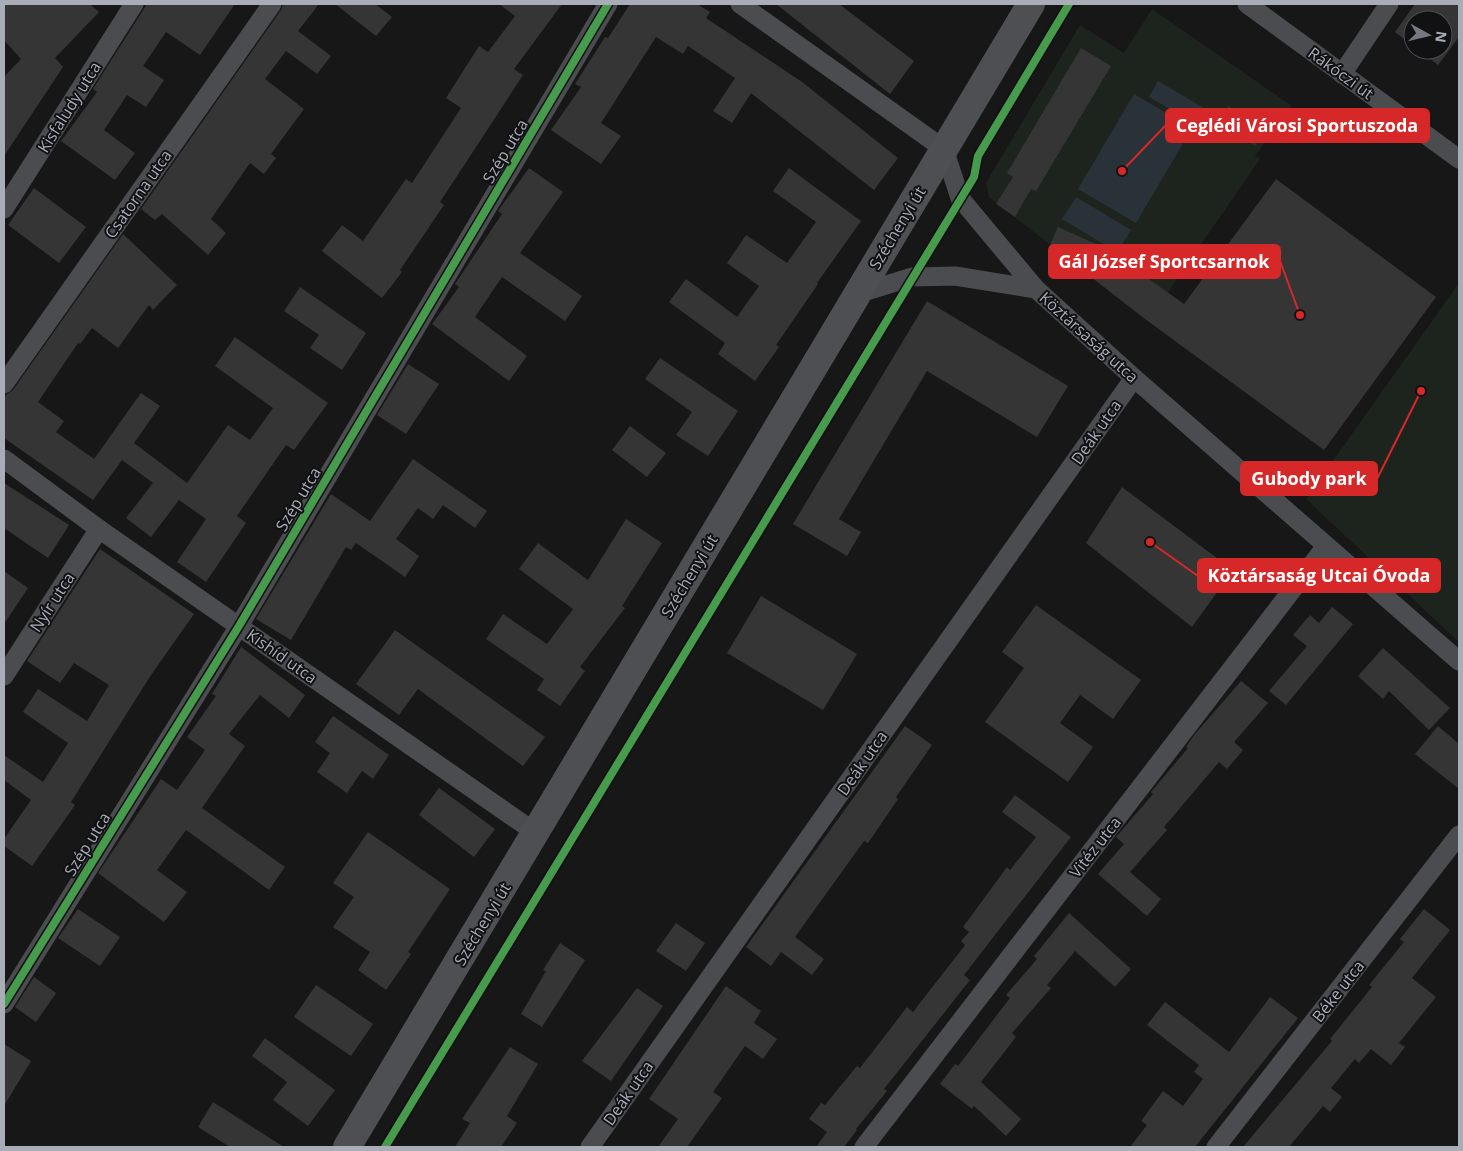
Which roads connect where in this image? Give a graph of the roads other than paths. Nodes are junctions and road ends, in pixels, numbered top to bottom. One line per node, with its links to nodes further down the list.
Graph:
1 (134, 4): 11 (street, Kisfaludy utca)
2 (272, 4): 15 (street, Csatorna utca)
3 (608, 4): 19 (street, Szép utca)
4 (740, 4): 9 (street)
5 (1031, 4): 9 (main road, Széchenyi út)
6 (1247, 4): 8 (street, Rákóczi út)
7 (1389, 4): 8 (street)
8 (1342, 74): 10 (street, Rákóczi út)
9 (944, 149): 12 (street, Köztársaság utca); 13 (main road, Széchenyi út)
10 (1459, 159)
11 (4, 210)
12 (1036, 289): 13 (street); 14 (street, Köztársaság utca)
13 (857, 294): 22 (main road, Széchenyi út)
14 (1134, 378): 18 (street, Köztársaság utca); 26 (street, Deák utca)
15 (4, 384)
16 (4, 459): 17 (street, Kishíd utca)
17 (100, 529): 19 (street, Kishíd utca); 21 (street, Nyír utca)
18 (1326, 546): 20 (street, Köztársaság utca); 27 (street, Vitéz utca)
19 (239, 626): 22 (street, Kishíd utca); 24 (street, Szép utca)
20 (1459, 661)
21 (4, 676)
22 (536, 834): 25 (main road, Széchenyi út)
23 (1459, 835): 28 (street, Béke utca)
24 (4, 1004)
25 (347, 1147)
26 (590, 1147)
27 (864, 1147)
28 (1216, 1147)

